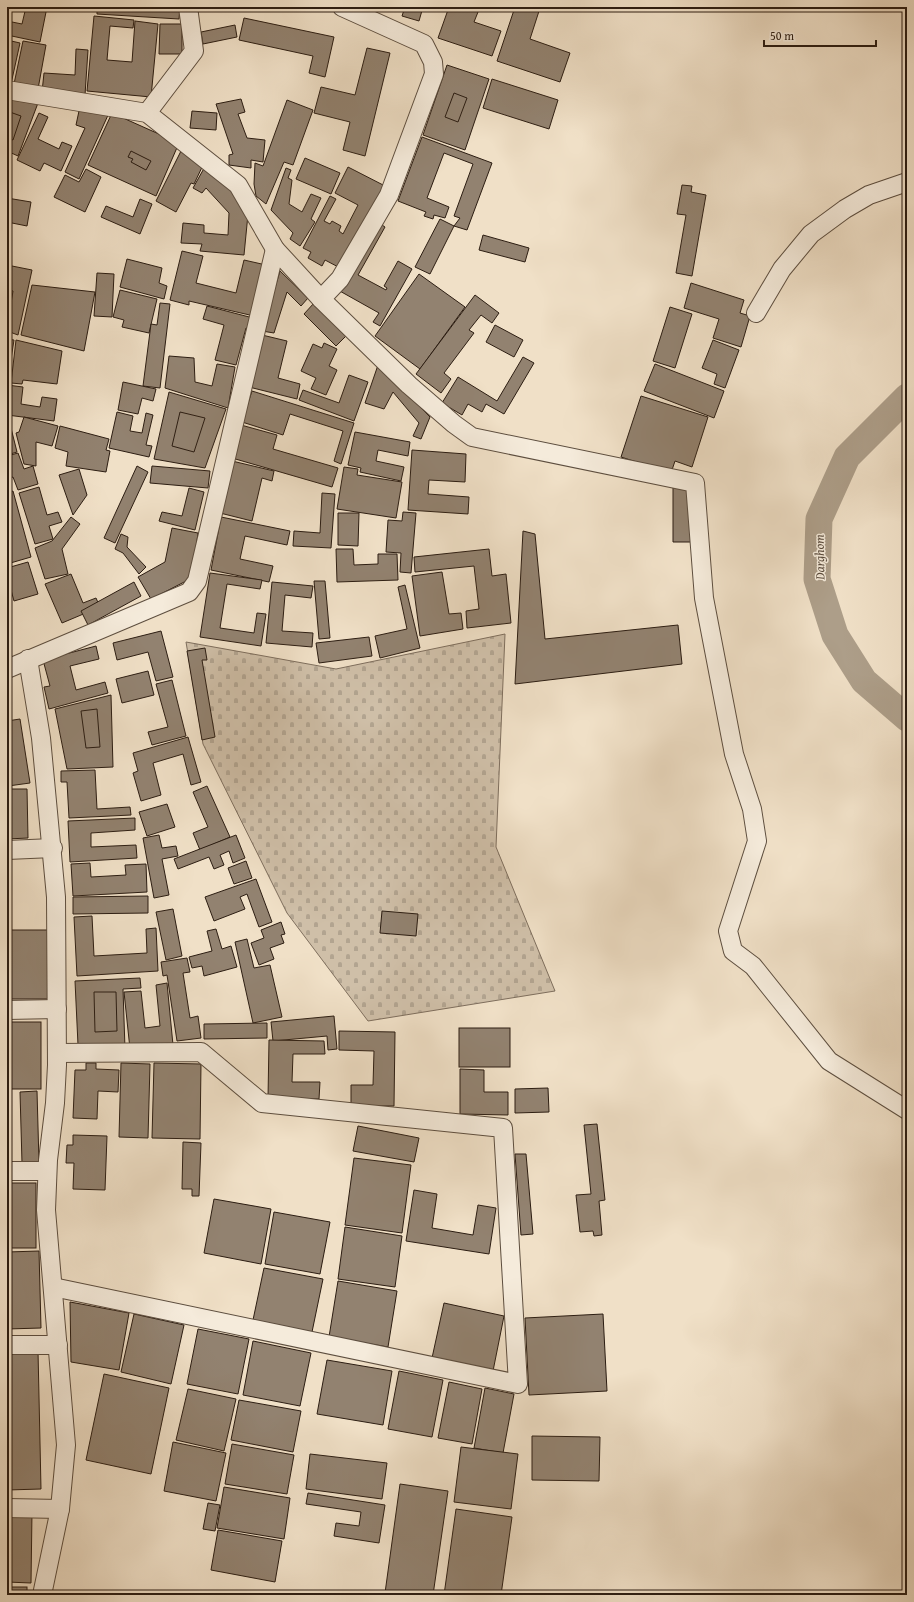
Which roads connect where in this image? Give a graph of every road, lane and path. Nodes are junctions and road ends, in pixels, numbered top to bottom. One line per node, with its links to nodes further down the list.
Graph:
1 (188, 7): 4 (street)
2 (342, 7): 7 (street)
3 (7, 90): 4 (street)
4 (148, 113): 6 (street)
5 (907, 182): 8 (street)
6 (275, 249): 7 (street); 9 (street)
7 (320, 299): 16 (street)
8 (756, 313)
9 (28, 659): 10 (street); 11 (street)
10 (7, 669)
11 (53, 848): 12 (street); 13 (street)
12 (7, 850)
13 (57, 1009): 14 (street); 15 (street)
14 (7, 1010)
15 (57, 1054): 18 (street); 19 (street)
16 (907, 1110)
17 (7, 1171): 18 (street)
18 (47, 1171): 19 (street)
19 (53, 1287): 21 (street)
20 (7, 1345): 21 (street)
21 (58, 1345): 23 (street)
22 (7, 1508): 23 (street)
23 (60, 1509): 24 (street)
24 (42, 1595)

